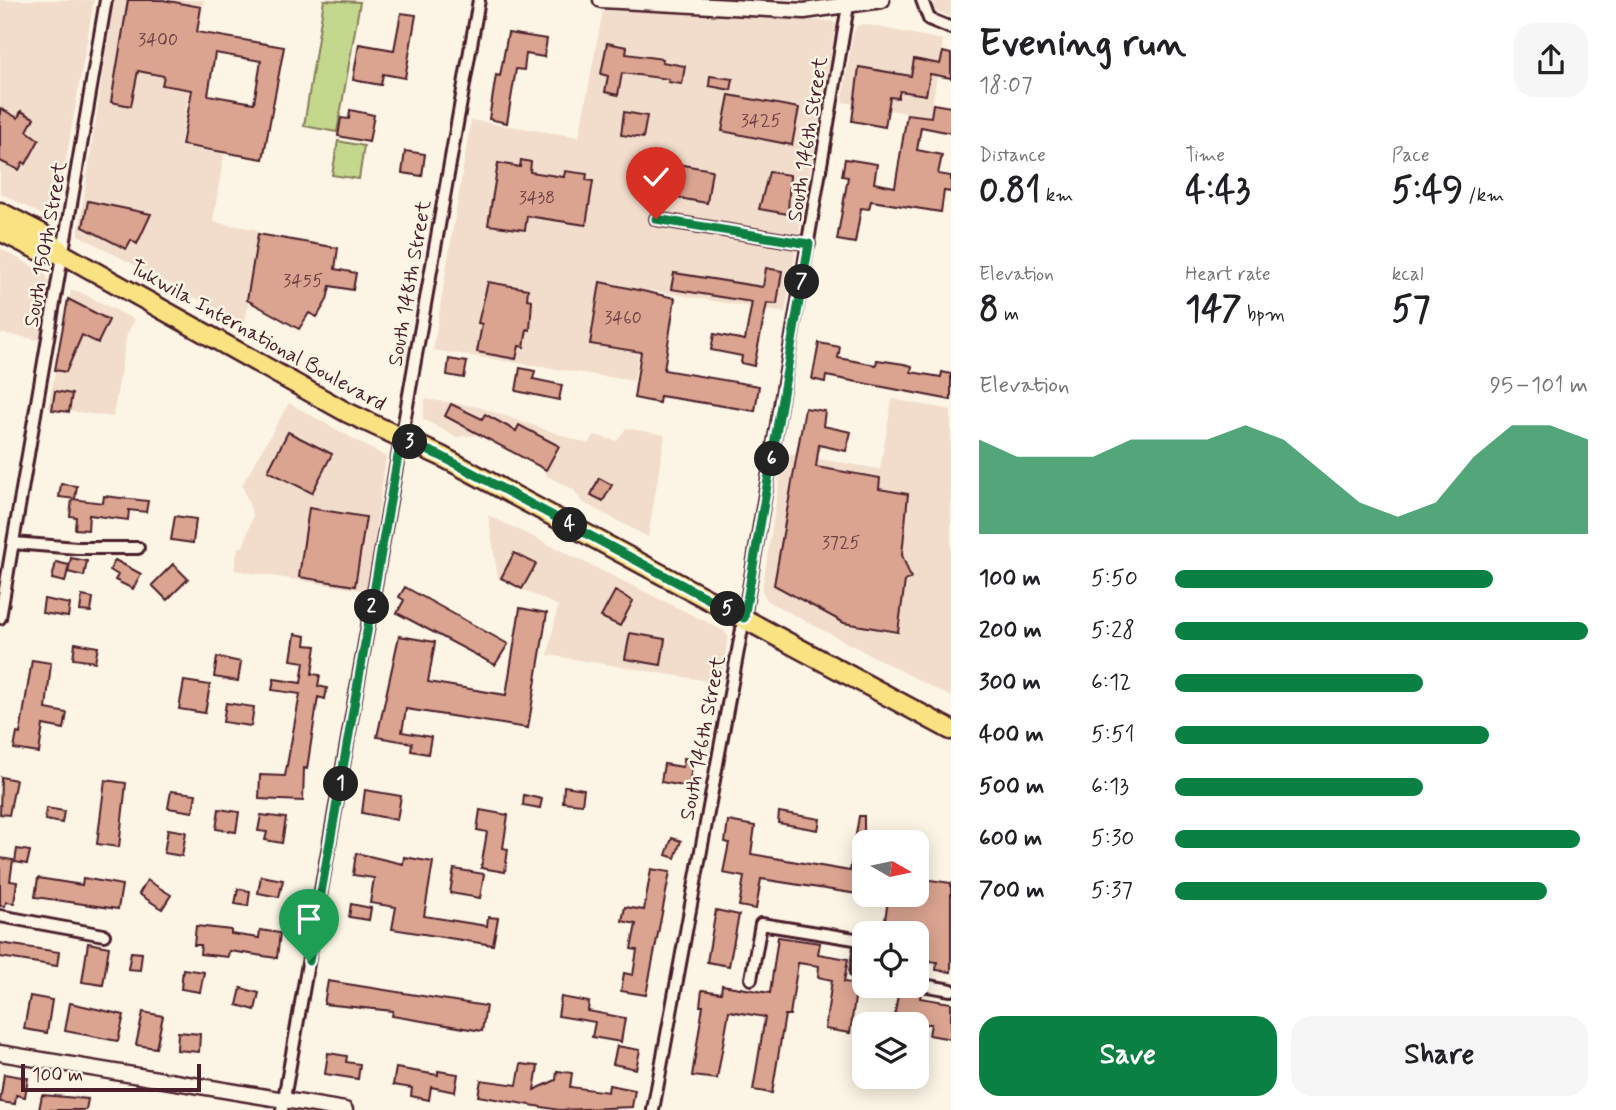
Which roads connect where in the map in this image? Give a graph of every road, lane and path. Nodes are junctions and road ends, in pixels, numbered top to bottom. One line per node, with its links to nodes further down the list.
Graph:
1 (106, 0): 12 (street, South 150th Street)
2 (478, 0): 13 (street, South 148th Street)
3 (601, 0): 6 (street)
4 (882, 0): 6 (street)
5 (922, 0): 7 (street)
6 (849, 3): 11 (street, South 146th Street)
7 (951, 28)
8 (0, 212): 12 (main road, Tukwila International Boulevard)
9 (656, 219): 11 (street)
10 (0, 231): 12 (main road, Tukwila International Boulevard)
11 (809, 244): 17 (street, South 146th Street)
12 (63, 254): 13 (main road, Tukwila International Boulevard); 14 (street, South 150th Street)
13 (401, 439): 17 (main road, Tukwila International Boulevard); 26 (street, South 148th Street)
14 (13, 544): 15 (street); 16 (street, South 150th Street)
15 (138, 548)
16 (0, 618)
17 (744, 618): 18 (main road, Tukwila International Boulevard); 28 (street, South 146th Street)
18 (951, 730)
19 (0, 916): 20 (street)
20 (104, 934)
21 (852, 939): 22 (street)
22 (751, 979)
23 (929, 986): 24 (street)
24 (951, 990)
25 (0, 1053): 26 (street)
26 (283, 1105): 27 (street)
27 (345, 1110)
28 (653, 1110)

